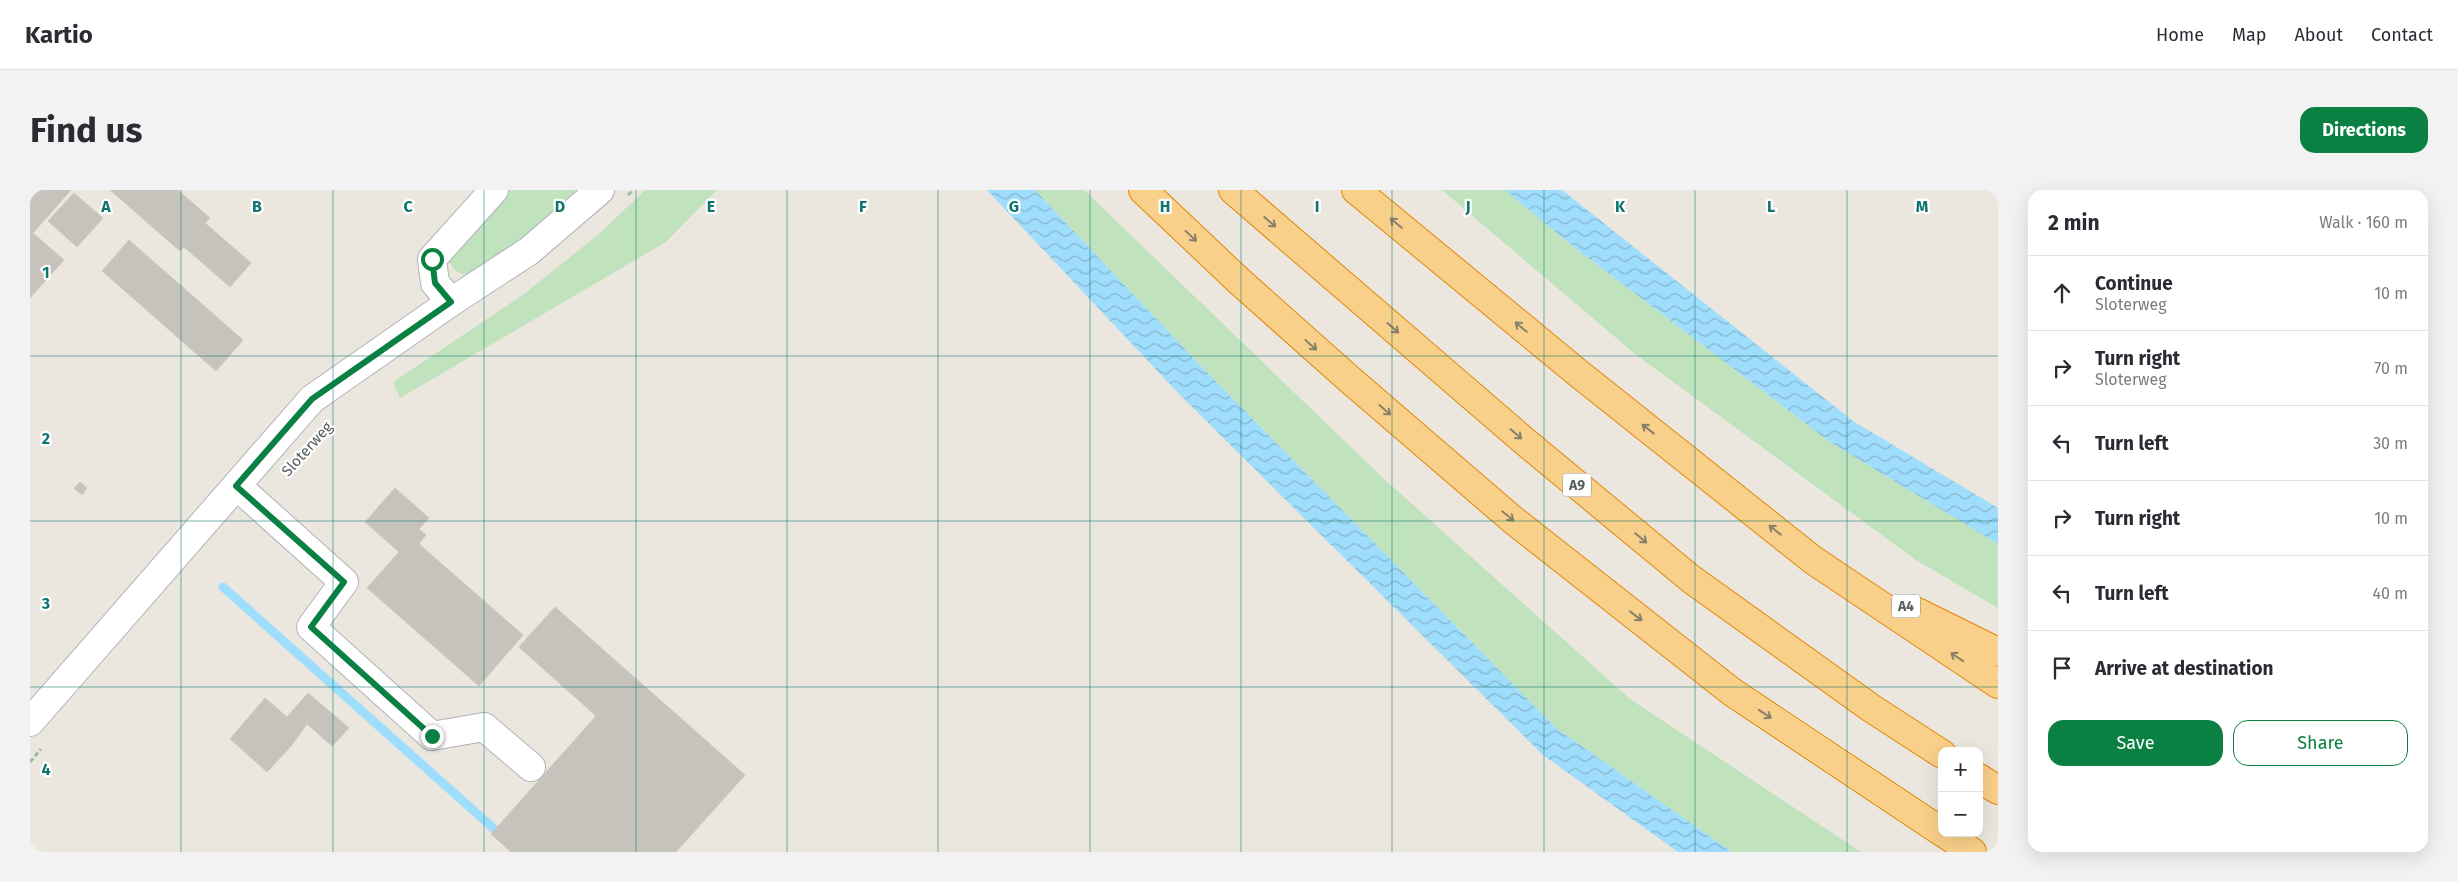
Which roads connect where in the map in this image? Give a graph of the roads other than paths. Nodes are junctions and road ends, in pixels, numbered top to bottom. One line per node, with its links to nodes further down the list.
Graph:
1 (494, 190): 6 (street)
2 (600, 190): 6 (street, Sloterweg)
3 (1143, 190): 16 (highway, one-way to 16)
4 (1233, 190): 12 (highway, A9, one-way to 12)
5 (1356, 190): 8 (highway, one-way to 5)
6 (451, 302): 7 (street, Sloterweg)
7 (236, 486): 11 (street, Sloterweg); 13 (street)
8 (1813, 560): 9 (highway, A4); 10 (highway, one-way to 8)
9 (1998, 652)
10 (1998, 684)
11 (30, 722)
12 (1938, 751)
13 (531, 768)
14 (1983, 781): 15 (highway)
15 (1998, 790)
16 (1938, 829)
17 (1950, 837): 18 (highway)
18 (1972, 852)

